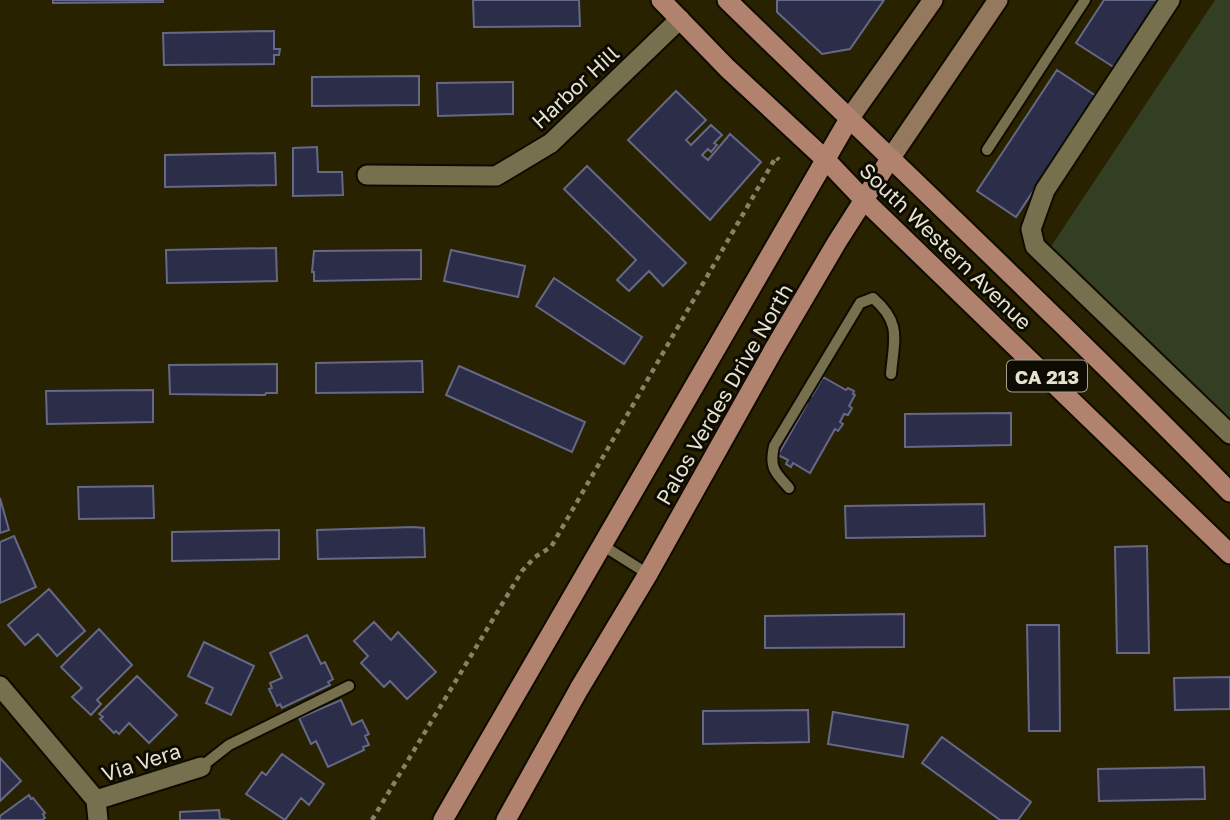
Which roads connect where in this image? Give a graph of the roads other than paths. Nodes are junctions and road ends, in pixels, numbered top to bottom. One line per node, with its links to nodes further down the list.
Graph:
1 (661, 0): 7 (main road, South Western Avenue / CA 213)
2 (727, 0): 8 (main road, South Western Avenue / CA 213)
3 (933, 0): 8 (main road, Palos Verdes Drive North)
4 (998, 0): 10 (main road, Palos Verdes Drive North)
5 (1085, 0): 9 (lane)
6 (1170, 0): 15 (street)
7 (680, 19): 11 (main road, South Western Avenue / CA 213); 12 (street, Harbor Hill)
8 (849, 119): 10 (main road, South Western Avenue / CA 213); 11 (main road, Palos Verdes Drive North)
9 (987, 150)
10 (890, 159): 13 (main road, Palos Verdes Drive North); 17 (main road, South Western Avenue / CA 213)
11 (825, 160): 13 (main road, South Western Avenue / CA 213); 18 (main road, Palos Verdes Drive North)
12 (367, 175)
13 (864, 200): 19 (main road, South Western Avenue / CA 213); 20 (main road, Palos Verdes Drive North)
14 (891, 374): 16 (lane)
15 (1230, 434)
16 (789, 488)
17 (1230, 492)
18 (602, 545): 20 (lane); 25 (main road, Palos Verdes Drive North)
19 (1230, 554)
20 (648, 574): 26 (main road, Palos Verdes Drive North)
21 (0, 686): 24 (street)
22 (349, 686): 23 (lane)
23 (201, 767): 24 (street, Via Vera)
24 (97, 810)
25 (443, 820)
26 (506, 820)

